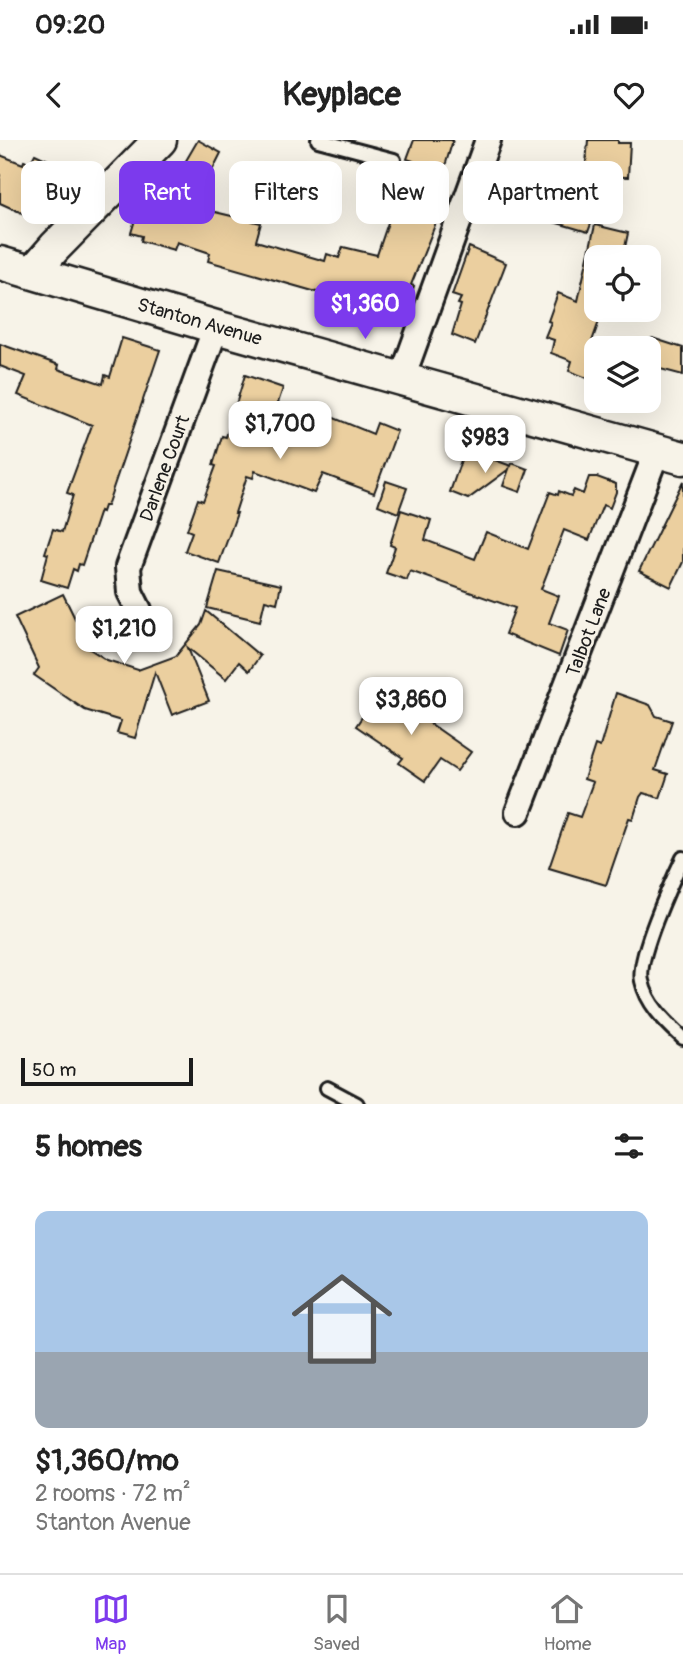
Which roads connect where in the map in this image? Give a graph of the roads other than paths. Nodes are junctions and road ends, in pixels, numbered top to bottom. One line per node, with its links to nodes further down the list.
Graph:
1 (318, 140): 4 (lane)
2 (488, 140): 8 (street)
3 (148, 147): 6 (street)
4 (394, 160)
5 (0, 263): 6 (street, Stanton Avenue)
6 (33, 272): 7 (street, Stanton Avenue)
7 (216, 327): 8 (street, Stanton Avenue); 10 (street, Darlene Court)
8 (402, 378): 9 (street, Stanton Avenue)
9 (670, 454): 11 (street, Talbot Lane)
10 (139, 610)
11 (518, 812)
12 (683, 858): 13 (lane)
13 (683, 1038)
14 (327, 1088): 15 (lane)
15 (357, 1104)

